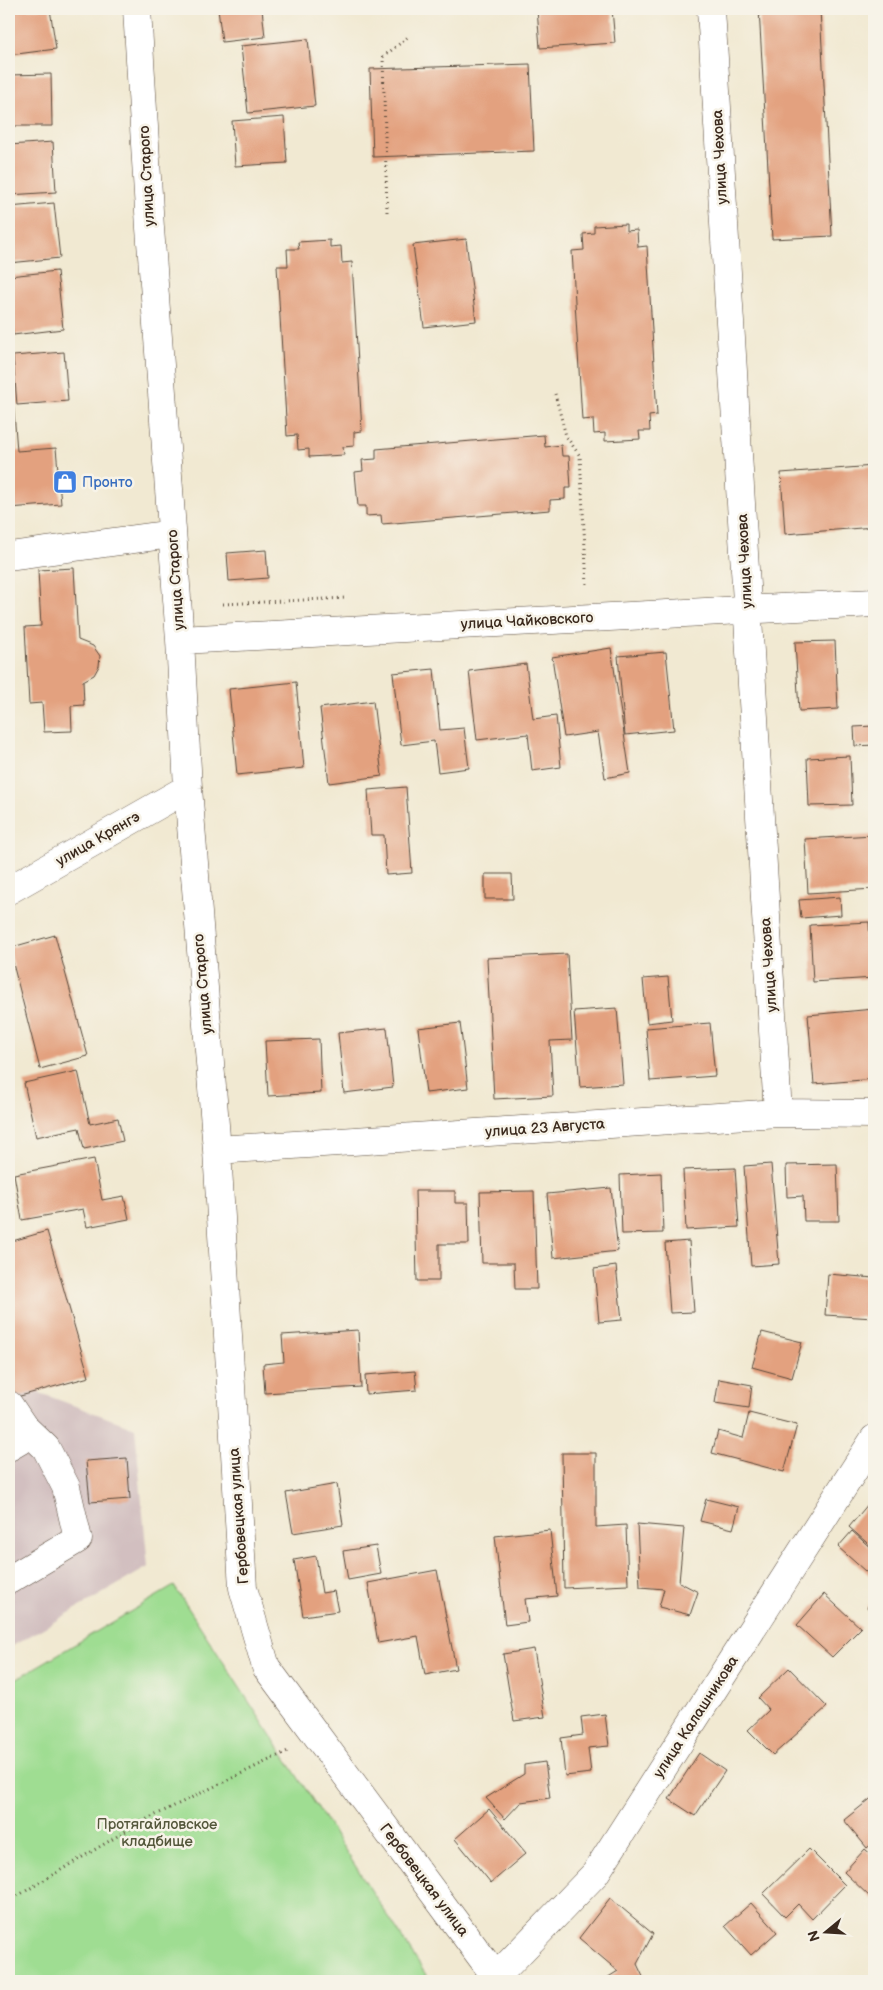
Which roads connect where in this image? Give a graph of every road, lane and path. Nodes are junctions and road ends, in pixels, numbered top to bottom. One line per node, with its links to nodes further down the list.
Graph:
1 (138, 9): 6 (street, улица Старого)
2 (711, 9): 10 (street, улица Чехова)
3 (409, 36): 4 (path)
4 (387, 212)
5 (555, 394): 8 (path)
6 (172, 534): 7 (street); 11 (street, улица Старого)
7 (9, 556)
8 (587, 585)
9 (874, 603): 10 (street, улица Чайковского)
10 (748, 610): 11 (street, улица Чайковского); 14 (street, улица Чехова)
11 (180, 640): 12 (street, улица Старого)
12 (188, 788): 13 (street, улица Крянгэ); 16 (street, улица Старого)
13 (9, 890)
14 (778, 1113): 15 (street, улица 23 Августа); 16 (street, улица 23 Августа)
15 (874, 1114)
16 (217, 1150): 21 (street, Гербовецкая улица)
17 (9, 1405): 19 (street)
18 (874, 1439): 23 (street, улица Калашникова)
19 (20, 1440): 20 (street)
20 (9, 1580)
21 (317, 1736): 22 (path); 23 (street, Гербовецкая улица)
22 (9, 1901)
23 (498, 1979)

